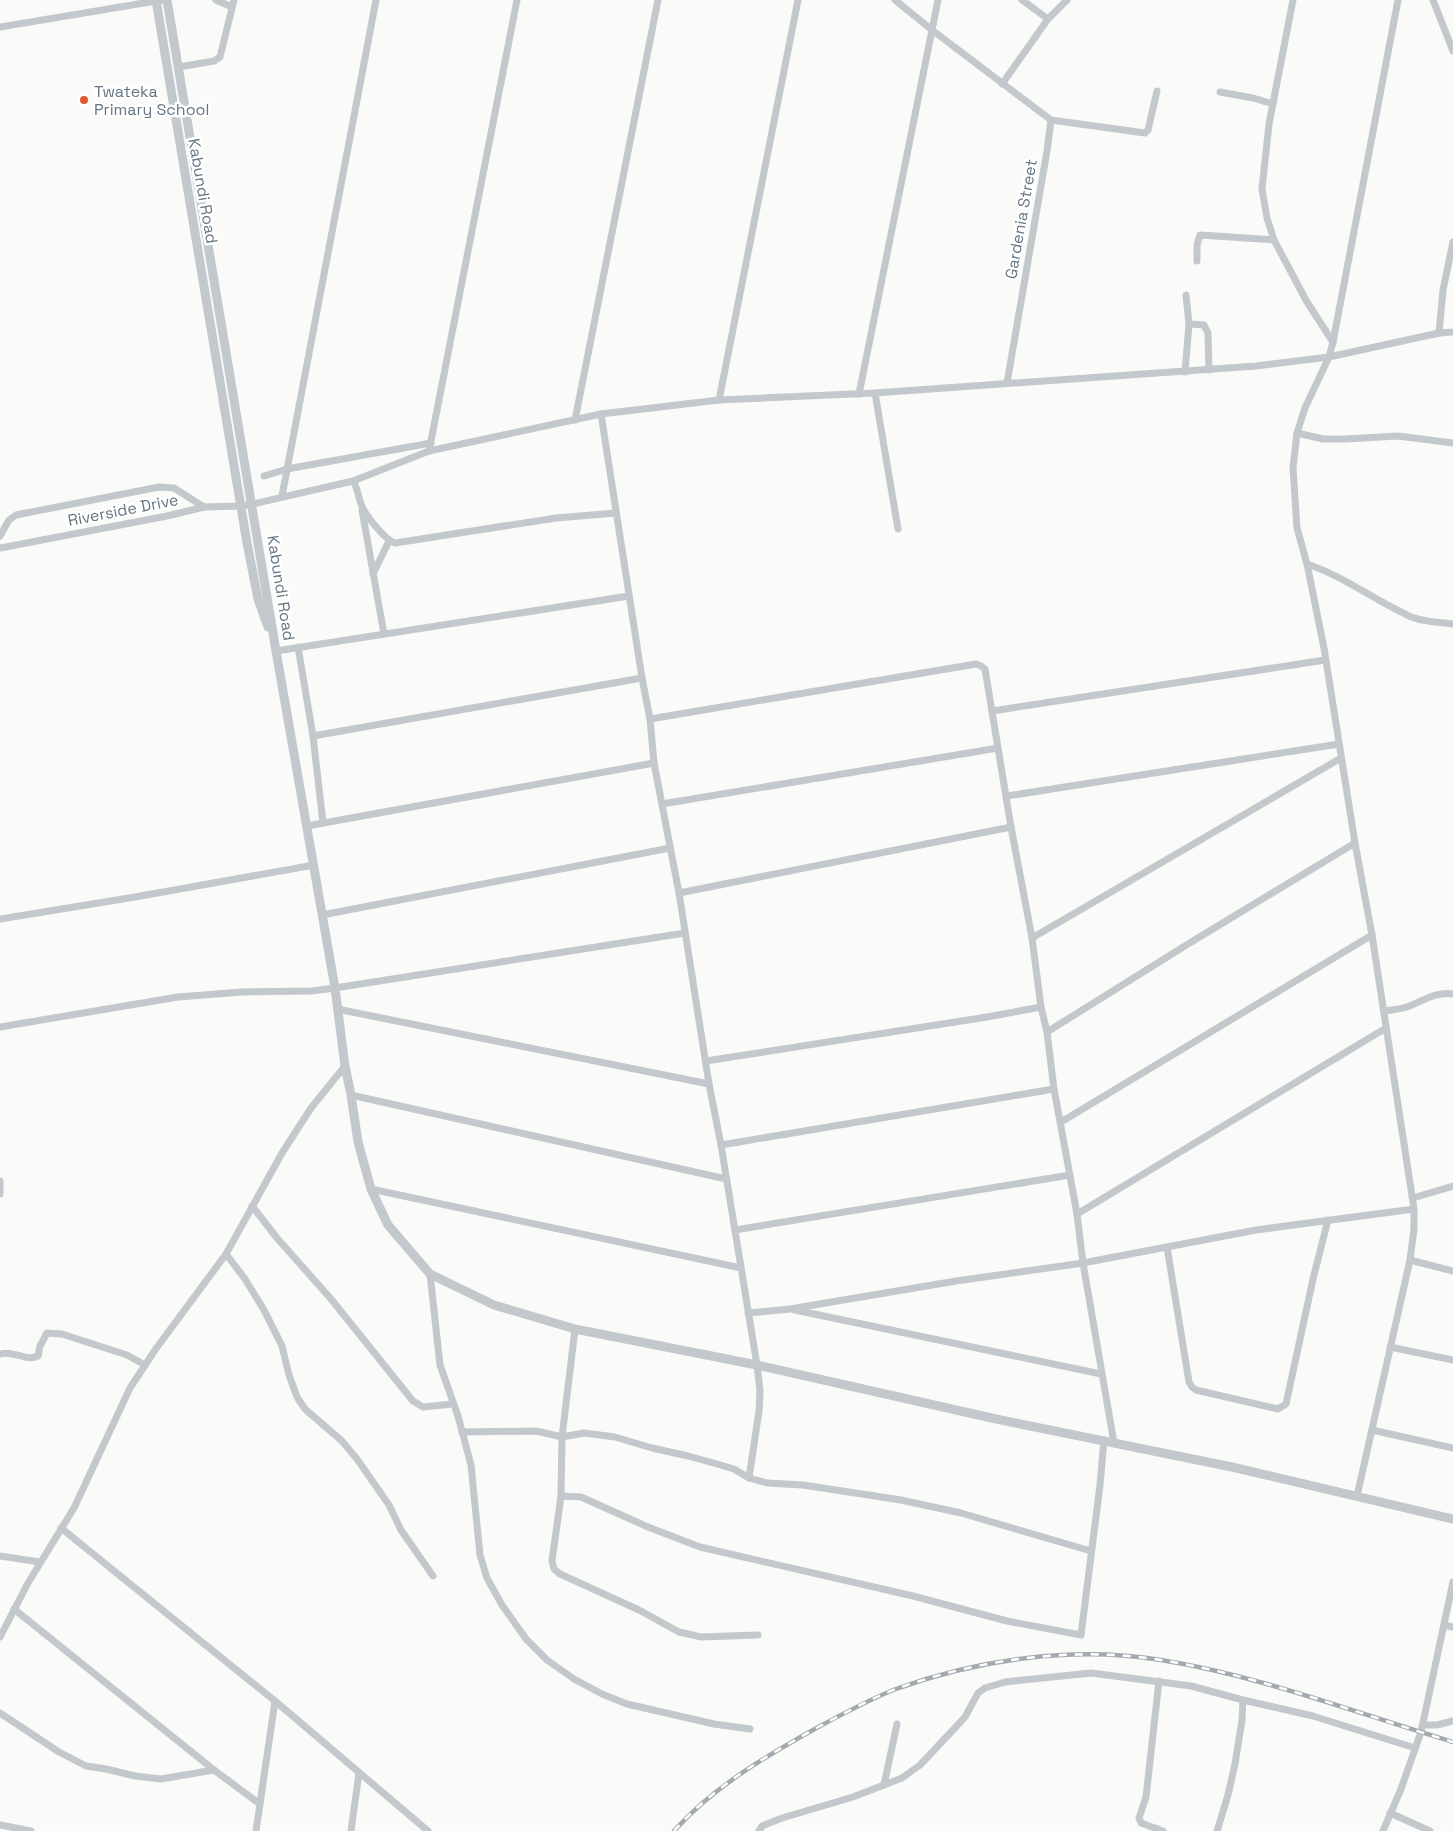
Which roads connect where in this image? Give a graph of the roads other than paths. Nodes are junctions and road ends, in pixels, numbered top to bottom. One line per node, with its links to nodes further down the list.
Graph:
1 (158, 0): 17 (street); 27 (street, Kabundi Road)
2 (167, 0): 20 (street, Kabundi Road)
3 (216, 0): 15 (street)
4 (376, 0): 49 (street)
5 (517, 0): 46 (street)
6 (658, 0): 44 (street)
7 (798, 0): 42 (street)
8 (896, 0): 18 (street)
9 (938, 0): 18 (street)
10 (1022, 0): 16 (street)
11 (1067, 0): 16 (street)
12 (1293, 0): 24 (street)
13 (1398, 0): 35 (street)
14 (1433, 0): 19 (street)
15 (233, 3): 20 (street)
16 (1048, 19): 21 (street)
17 (0, 27)
18 (932, 30): 21 (street); 41 (street)
19 (1453, 51)
20 (179, 67): 26 (street, Kabundi Road)
21 (1002, 84): 25 (street)
22 (1157, 91): 25 (street)
23 (1220, 92): 24 (street)
24 (1273, 104): 28 (street)
25 (1050, 120): 39 (street, Gardenia Street)
26 (199, 188): 27 (street); 53 (street, Kabundi Road)
27 (188, 190): 55 (street, Kabundi Road)
28 (1274, 240): 30 (street); 35 (street)
29 (1453, 242): 34 (street)
30 (1197, 261)
31 (1186, 295): 32 (street)
32 (1189, 324): 37 (street); 38 (street)
33 (1453, 332): 34 (street, Riverside Drive)
34 (1439, 333): 36 (street, Riverside Drive)
35 (1332, 342): 36 (street)
36 (1329, 357): 37 (street, Riverside Drive); 45 (street)
37 (1209, 370): 38 (street, Riverside Drive)
38 (1185, 372): 39 (street, Riverside Drive)
39 (1007, 383): 40 (street, Riverside Drive)
40 (875, 393): 41 (street, Riverside Drive); 58 (street)
41 (859, 394): 42 (street, Riverside Drive)
42 (719, 400): 43 (street, Riverside Drive)
43 (602, 414): 44 (street, Riverside Drive); 57 (street)
44 (575, 420): 48 (street, Riverside Drive)
45 (1297, 433): 47 (street); 62 (street)
46 (431, 443): 48 (street); 49 (street)
47 (1453, 443)
48 (429, 451): 51 (street, Riverside Drive)
49 (287, 469): 50 (street); 52 (street)
50 (264, 476)
51 (353, 481): 52 (street, Riverside Drive); 54 (street)
52 (282, 496): 53 (street, Riverside Drive)
53 (252, 504): 55 (street, Riverside Drive); 68 (street, Kabundi Road)
54 (361, 505): 60 (street); 63 (street)
55 (241, 506): 56 (street, Riverside Drive); 68 (street, Kabundi Road)
56 (204, 507): 59 (street); 61 (street, Riverside Drive)
57 (616, 513): 60 (street); 64 (street)
58 (898, 528)
59 (0, 536)
60 (389, 542): 63 (street)
61 (0, 548)
62 (1307, 564): 65 (street); 69 (street)
63 (373, 574): 66 (street)
64 (629, 596): 66 (street); 70 (street)
65 (1453, 624)
66 (384, 634): 67 (street)
67 (298, 647): 68 (street); 73 (street)
68 (276, 651): 81 (street)
69 (1325, 660): 71 (street); 74 (street)
70 (642, 678): 72 (street); 73 (street)
71 (992, 710): 72 (street); 75 (street)
72 (650, 718): 77 (street)
73 (312, 736): 80 (street)
74 (1339, 744): 76 (street); 78 (street)
75 (998, 748): 78 (street); 79 (street)
76 (1341, 758): 83 (street); 91 (street)
77 (654, 763): 79 (street); 80 (street)
78 (1006, 796): 82 (street)
79 (662, 804): 84 (street)
80 (323, 823): 81 (street)
81 (307, 826): 85 (street)
82 (1011, 827): 86 (street); 91 (street)
83 (1355, 843): 90 (street); 99 (street)
84 (670, 848): 86 (street); 87 (street)
85 (314, 865): 87 (street); 88 (street)
86 (679, 893): 89 (street)
87 (322, 915): 92 (street)
88 (0, 919)
89 (685, 934): 92 (street); 100 (street)
90 (1372, 935): 96 (street); 105 (street)
91 (1032, 938): 94 (street)
92 (335, 988): 95 (street); 97 (street)
93 (1453, 994): 96 (street)
94 (1041, 1006): 99 (street); 100 (street)
95 (337, 1009): 101 (street); 102 (street)
96 (1384, 1011): 98 (street)
97 (0, 1027)
98 (1386, 1028): 113 (street); 116 (street)
99 (1046, 1032): 103 (street)
100 (706, 1061): 102 (street)
101 (345, 1066): 104 (street); 114 (street)
102 (709, 1084): 106 (street)
103 (1054, 1089): 105 (street); 106 (street)
104 (351, 1095): 108 (street); 111 (street)
105 (1062, 1122): 107 (street)
106 (721, 1144): 108 (street)
107 (1070, 1175): 116 (street); 118 (street)
108 (726, 1178): 118 (street)
109 (0, 1180): 112 (street)
110 (1453, 1186): 113 (street)
111 (371, 1189): 123 (street); 125 (street)
112 (0, 1194)
113 (1413, 1198): 115 (street)
114 (252, 1206): 120 (street); 135 (street)
115 (1414, 1208): 117 (street); 121 (street)
116 (1077, 1214): 122 (street)
117 (1328, 1220): 119 (street); 119 (street)
118 (735, 1230): 123 (street)
119 (1167, 1247): 122 (street)
120 (226, 1254): 132 (street); 150 (street)
121 (1410, 1260): 124 (street); 129 (street)
122 (1083, 1263): 126 (street); 134 (street)
123 (741, 1268): 127 (street)
124 (1453, 1271)
125 (430, 1274): 128 (street); 135 (street)
126 (790, 1309): 127 (street); 134 (street)
127 (748, 1313): 133 (street)
128 (575, 1329): 133 (street); 138 (street)
129 (1390, 1347): 131 (street); 136 (street)
130 (0, 1354): 132 (street)
131 (1453, 1360)
132 (145, 1364): 146 (street)
133 (757, 1365): 139 (street); 142 (street)
134 (1101, 1374): 140 (street)
135 (453, 1404): 137 (street)
136 (1372, 1430): 141 (street); 144 (street)
137 (462, 1432): 138 (street); 164 (street)
138 (562, 1437): 142 (street); 143 (street)
139 (1104, 1440): 140 (street); 147 (street)
140 (1114, 1443): 144 (street)
141 (1453, 1448)
142 (749, 1478): 147 (street)
143 (561, 1496): 147 (street); 155 (street)
144 (1357, 1496): 145 (street)
145 (1453, 1519)
146 (61, 1528): 149 (street); 159 (street)
147 (1091, 1551)
148 (0, 1556): 149 (street)
149 (40, 1562): 152 (street)
150 (434, 1576)
151 (1453, 1582): 153 (street)
152 (14, 1609): 156 (street); 166 (street)
153 (1444, 1625): 154 (street); 163 (street)
154 (1453, 1627)
155 (758, 1635)
156 (0, 1637)
157 (1159, 1681): 158 (street); 168 (street); 177 (street)
158 (1244, 1700): 165 (street); 178 (street)
159 (275, 1701): 167 (street); 169 (street)
160 (0, 1713): 166 (street)
161 (1453, 1721): 163 (street)
162 (897, 1724): 168 (street)
163 (1423, 1725): 165 (street)
164 (750, 1729)
165 (1415, 1748): 170 (street)
166 (214, 1770): 169 (street)
167 (359, 1773): 174 (street); 175 (street)
168 (884, 1786): 176 (street)
169 (260, 1804): 173 (street)
170 (1390, 1813): 179 (street); 180 (street)
171 (0, 1825): 172 (street)
172 (31, 1831)
173 (256, 1831)
174 (351, 1831)
175 (428, 1831)
176 (759, 1831)
177 (1163, 1831)
178 (1217, 1831)
179 (1383, 1831)
180 (1430, 1831)

